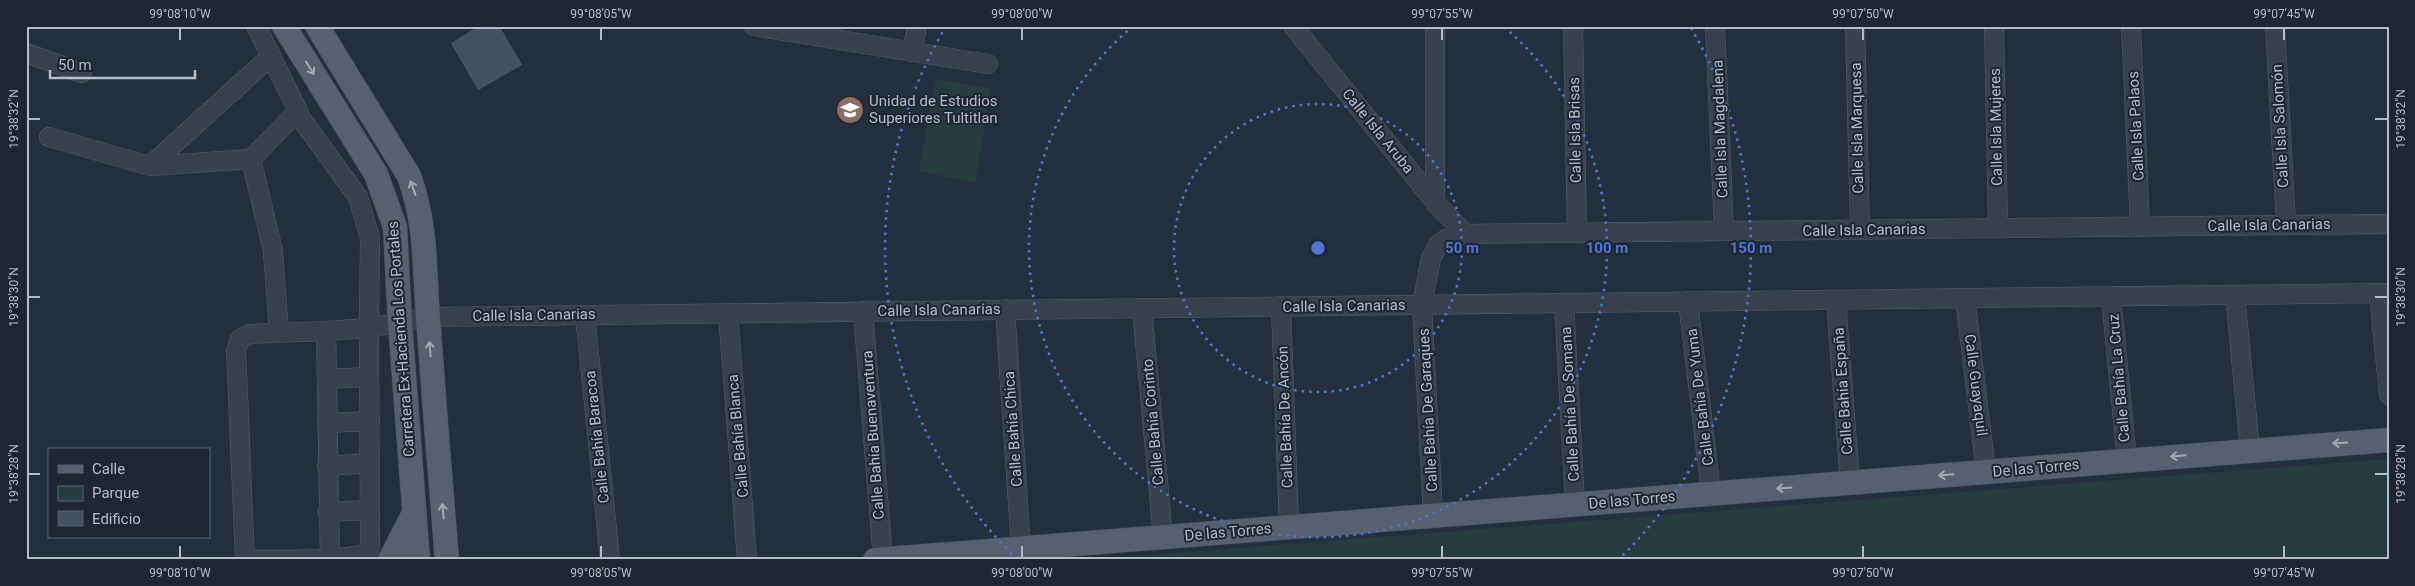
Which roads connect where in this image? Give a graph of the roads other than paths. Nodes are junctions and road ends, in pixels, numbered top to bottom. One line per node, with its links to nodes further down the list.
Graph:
1 (256, 26): 17 (street)
2 (284, 26): 48 (main road, Carretera Ex-Hacienda Los Portales, one-way to 48)
3 (317, 26): 47 (main road, Carretera Ex-Hacienda Los Portales, one-way to 3)
4 (754, 26): 14 (street)
5 (917, 26): 15 (street)
6 (1293, 26): 24 (street, Calle Isla Aruba)
7 (1435, 26): 24 (street)
8 (1573, 26): 31 (street, Calle Isla Brisas)
9 (1715, 26): 30 (street, Calle Isla Magdalena)
10 (1855, 26): 29 (street, Calle Isla Marquesa)
11 (1994, 26): 28 (street, Calle Isla Mujeres)
12 (2131, 26): 27 (street, Calle Isla Palaos)
13 (2275, 26): 26 (street, Calle Isla Salomón)
14 (819, 32): 15 (street)
15 (912, 52): 18 (street)
16 (26, 53): 19 (street)
17 (271, 56): 20 (street); 23 (street)
18 (988, 64)
19 (82, 73)
20 (297, 113): 22 (street); 49 (street)
21 (49, 137): 23 (street)
22 (251, 159): 23 (street); 51 (street)
23 (150, 166)
24 (1435, 202): 32 (street, Calle Isla Aruba)
25 (2389, 224): 26 (street, Calle Isla Canarias)
26 (2286, 225): 27 (street, Calle Isla Canarias)
27 (2140, 227): 28 (street, Calle Isla Canarias)
28 (1998, 228): 29 (street, Calle Isla Canarias)
29 (1860, 230): 30 (street, Calle Isla Canarias)
30 (1724, 231): 31 (street, Calle Isla Canarias)
31 (1577, 233): 32 (street, Calle Isla Canarias)
32 (1465, 234): 40 (street, Calle Isla Canarias)
33 (2384, 293): 34 (street); 54 (street)
34 (2235, 295): 35 (street); 58 (street)
35 (2111, 297): 36 (street); 59 (street, Calle Bahía La Cruz)
36 (1965, 298): 37 (street); 62 (street, Calle Guayaquil)
37 (1836, 300): 38 (street); 63 (street, Calle Bahía España)
38 (1688, 302): 39 (street); 64 (street, Calle Bahía De Yuma)
39 (1564, 303): 40 (street); 65 (street, Calle Bahía De Somana)
40 (1422, 305): 41 (street, Calle Isla Canarias); 69 (street, Calle Bahía De Garaques)
41 (1281, 306): 42 (street, Calle Isla Canarias); 70 (street, Calle Bahía De Ancón)
42 (1142, 308): 43 (street, Calle Isla Canarias); 71 (street, Calle Bahía Corinto)
43 (1005, 310): 44 (street, Calle Isla Canarias); 72 (street, Calle Bahía Chica)
44 (863, 311): 45 (street, Calle Isla Canarias); 74 (street, Calle Bahía Buenaventura)
45 (728, 313): 46 (street, Calle Isla Canarias); 80 (street, Calle Bahía Blanca)
46 (585, 315): 47 (street, Calle Isla Canarias); 79 (street, Calle Bahía Baracoa)
47 (428, 316): 48 (street, Calle Isla Canarias); 78 (main road, Carretera Ex-Hacienda Los Portales, one-way to 47)
48 (400, 323): 49 (street, Calle Isla Canarias); 67 (main road, Carretera Ex-Hacienda Los Portales)
49 (369, 328): 50 (street, Calle Isla Canarias); 52 (street)
50 (326, 331): 51 (street, Calle Isla Canarias); 53 (street)
51 (279, 334): 75 (street, Calle Isla Canarias)
52 (369, 377): 53 (street); 55 (street)
53 (327, 379): 56 (street)
54 (2389, 395)
55 (370, 421): 56 (street); 60 (street)
56 (327, 423): 61 (street)
57 (2389, 440): 58 (main road, De las Torres, one-way to 58)
58 (2250, 450): 59 (main road, De las Torres, one-way to 59)
59 (2127, 460): 62 (main road, De las Torres)
60 (370, 463): 61 (street); 66 (street)
61 (327, 466): 68 (street)
62 (1986, 472): 63 (main road, De las Torres, one-way to 63)
63 (1850, 482): 64 (main road, De las Torres, one-way to 64)
64 (1711, 493): 65 (main road, De las Torres)
65 (1575, 504): 69 (main road, De las Torres)
66 (370, 510): 68 (street); 73 (street)
67 (414, 511): 76 (main road); 77 (main road, Carretera Ex-Hacienda Los Portales)
68 (328, 512): 73 (street)
69 (1433, 515): 70 (main road, De las Torres)
70 (1288, 527): 71 (main road, De las Torres)
71 (1163, 537): 72 (main road, De las Torres)
72 (1021, 548): 74 (main road, De las Torres)
73 (330, 557): 75 (street)
74 (883, 559): 81 (main road, De las Torres)
75 (246, 560)
76 (390, 560)
77 (418, 560)
78 (446, 560)
79 (610, 560)
80 (747, 560)
81 (875, 560)

